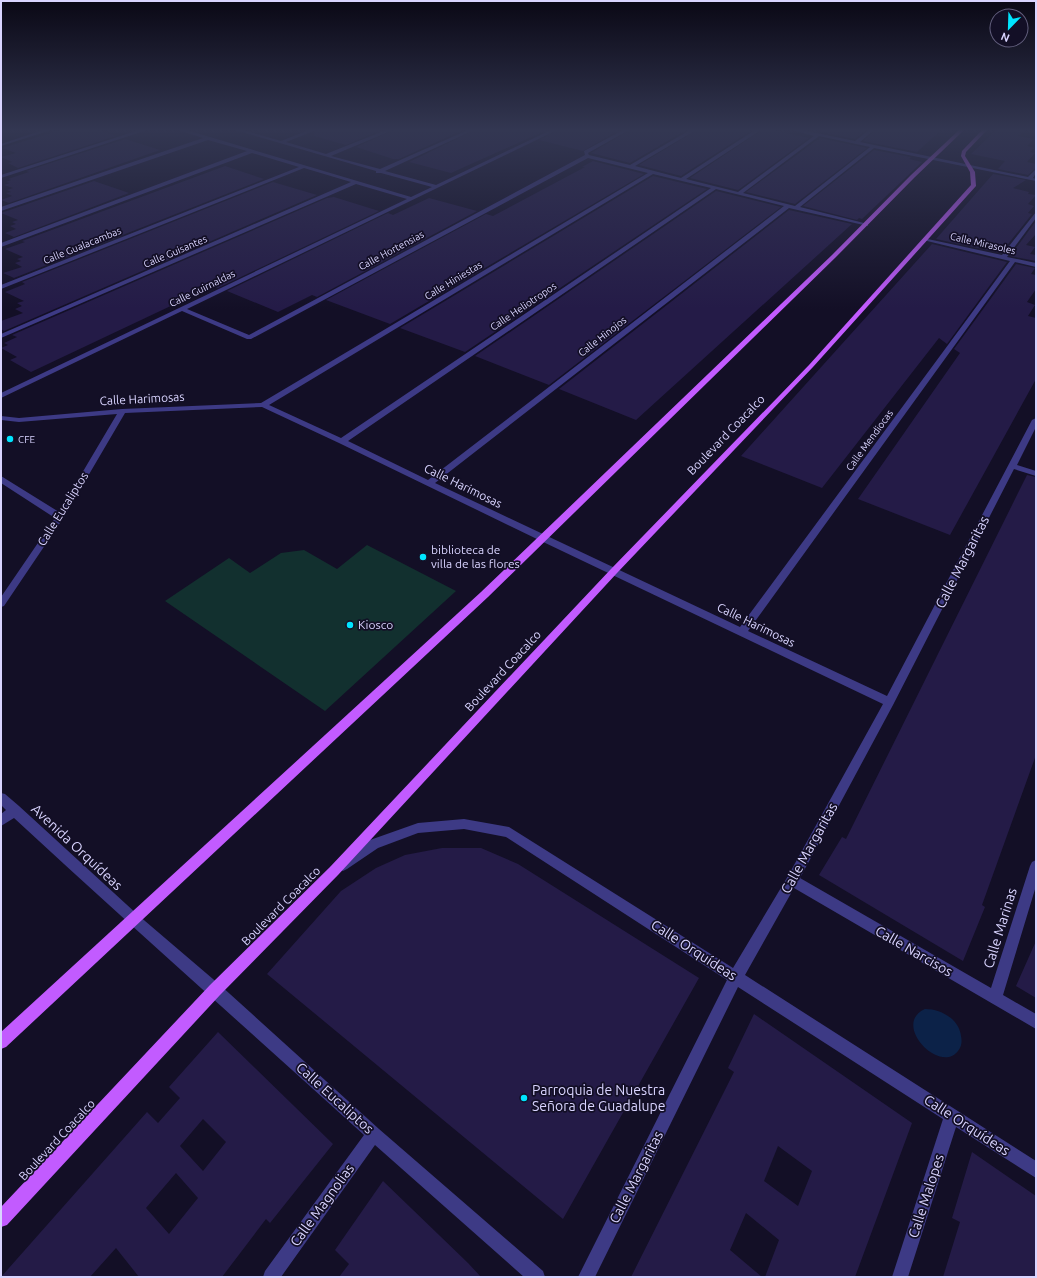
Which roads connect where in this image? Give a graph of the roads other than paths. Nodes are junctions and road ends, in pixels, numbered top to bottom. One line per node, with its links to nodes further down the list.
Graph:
1 (57, 190): 19 (street)
2 (149, 190): 23 (street)
3 (246, 190): 27 (street, Calle Gualacambas)
4 (338, 190): 29 (street, Calle Guisantes)
5 (381, 190): 16 (street)
6 (432, 190): 16 (street, Calle Guirnaldas)
7 (525, 190): 28 (street, Calle Hortensias)
8 (624, 190): 31 (street, Calle Hiniestas)
9 (714, 190): 35 (street, Calle Heliotropos)
10 (724, 190): 15 (street)
11 (745, 190): 15 (street)
12 (819, 190): 18 (street)
13 (900, 190): 21 (main road)
14 (970, 190): 22 (main road, Boulevard Coacalco)
15 (740, 193): 17 (street)
16 (412, 199): 28 (street, Calle Guirnaldas)
17 (788, 206): 18 (street); 39 (street, Calle Hinojos)
18 (796, 208): 21 (street)
19 (1, 209)
20 (1036, 214): 24 (street)
21 (866, 225): 41 (main road)
22 (926, 239): 24 (street, Calle Mirasoles); 42 (main road, Boulevard Coacalco)
23 (1, 245)
24 (1004, 257): 25 (street, Calle Mirasoles)
25 (1013, 260): 26 (street, Calle Mirasoles); 44 (street, Calle Mendiocas)
26 (1036, 265)
27 (1, 287)
28 (182, 309): 30 (street, Calle Guirnaldas)
29 (1, 336)
30 (1, 396)
31 (263, 405): 32 (street, Calle Harimosas); 35 (street, Calle Harimosas)
32 (122, 411): 33 (street, Calle Harimosas); 40 (street, Calle Eucaliptos)
33 (1, 418)
34 (1036, 420): 36 (street, Calle Margaritas)
35 (342, 441): 39 (street, Calle Harimosas)
36 (1012, 466): 37 (street); 45 (street, Calle Margaritas)
37 (1036, 474)
38 (1, 479): 40 (street)
39 (429, 483): 41 (street, Calle Harimosas)
40 (60, 517): 43 (street, Calle Eucaliptos)
41 (542, 538): 42 (street, Calle Harimosas); 52 (main road)
42 (614, 571): 44 (street, Calle Harimosas); 50 (main road, Boulevard Coacalco)
43 (1, 604)
44 (742, 632): 45 (street, Calle Harimosas)
45 (889, 702): 51 (street, Calle Margaritas)
46 (1, 798): 47 (street, Avenida Orquídeas)
47 (15, 810): 48 (street); 52 (street, Avenida Orquídeas)
48 (1, 821)
49 (1036, 866): 55 (street, Calle Marinas)
50 (334, 871): 53 (street, Calle Orquídeas); 54 (main road, Boulevard Coacalco)
51 (792, 880): 53 (street, Calle Margaritas); 55 (street, Calle Narcisos)
52 (133, 919): 54 (street, Calle Eucaliptos); 57 (main road)
53 (736, 977): 58 (street, Calle Orquídeas); 64 (street, Calle Margaritas)
54 (215, 990): 59 (street, Calle Eucaliptos); 61 (main road, Boulevard Coacalco)
55 (995, 998): 56 (street, Calle Narcisos)
56 (1036, 1022)
57 (1, 1042)
58 (952, 1116): 60 (street, Calle Orquídeas); 65 (street, Calle Malopes)
59 (374, 1134): 62 (street, Calle Magnolias); 63 (street, Calle Eucaliptos)
60 (1036, 1170)
61 (1, 1219)
62 (271, 1277)
63 (537, 1277)
64 (586, 1277)
65 (900, 1277)

